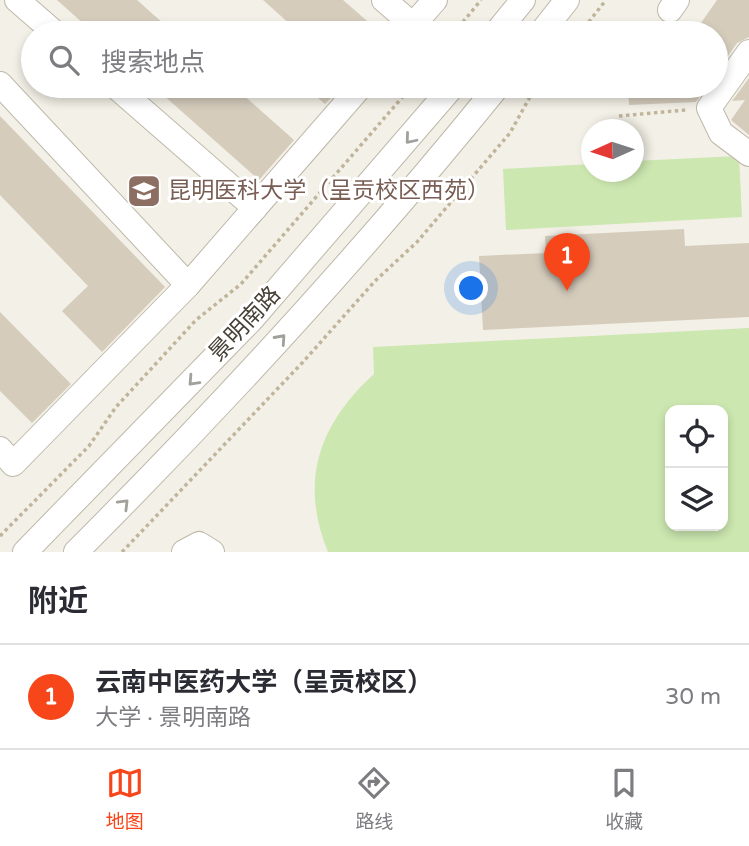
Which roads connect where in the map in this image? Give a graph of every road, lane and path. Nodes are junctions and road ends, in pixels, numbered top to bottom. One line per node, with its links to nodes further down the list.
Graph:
1 (17, 0): 8 (street)
2 (384, 0): 9 (street)
3 (435, 0): 10 (street)
4 (481, 0): 11 (path)
5 (523, 0): 12 (street)
6 (567, 0): 13 (street)
7 (606, 0): 14 (path)
8 (41, 21)
9 (402, 21)
10 (416, 21)
11 (464, 21)
12 (506, 21)
13 (550, 21)
14 (589, 21)
15 (749, 52): 16 (street)
16 (728, 81)
17 (0, 84): 29 (street)
18 (129, 98): 28 (street)
19 (350, 98): 28 (street)
20 (402, 98): 31 (path)
21 (443, 98): 32 (street, 景明南路, one-way to 32)
22 (488, 98): 33 (street, 景明南路, one-way to 22)
23 (529, 98): 34 (path)
24 (716, 98): 25 (street)
25 (709, 108): 26 (path); 27 (street)
26 (620, 116)
27 (749, 154)
28 (255, 208): 29 (street)
29 (188, 285): 30 (street)
30 (0, 449)
31 (0, 536)
32 (25, 552)
33 (76, 552)
34 (122, 552)
35 (184, 552): 36 (street)
36 (212, 552)

